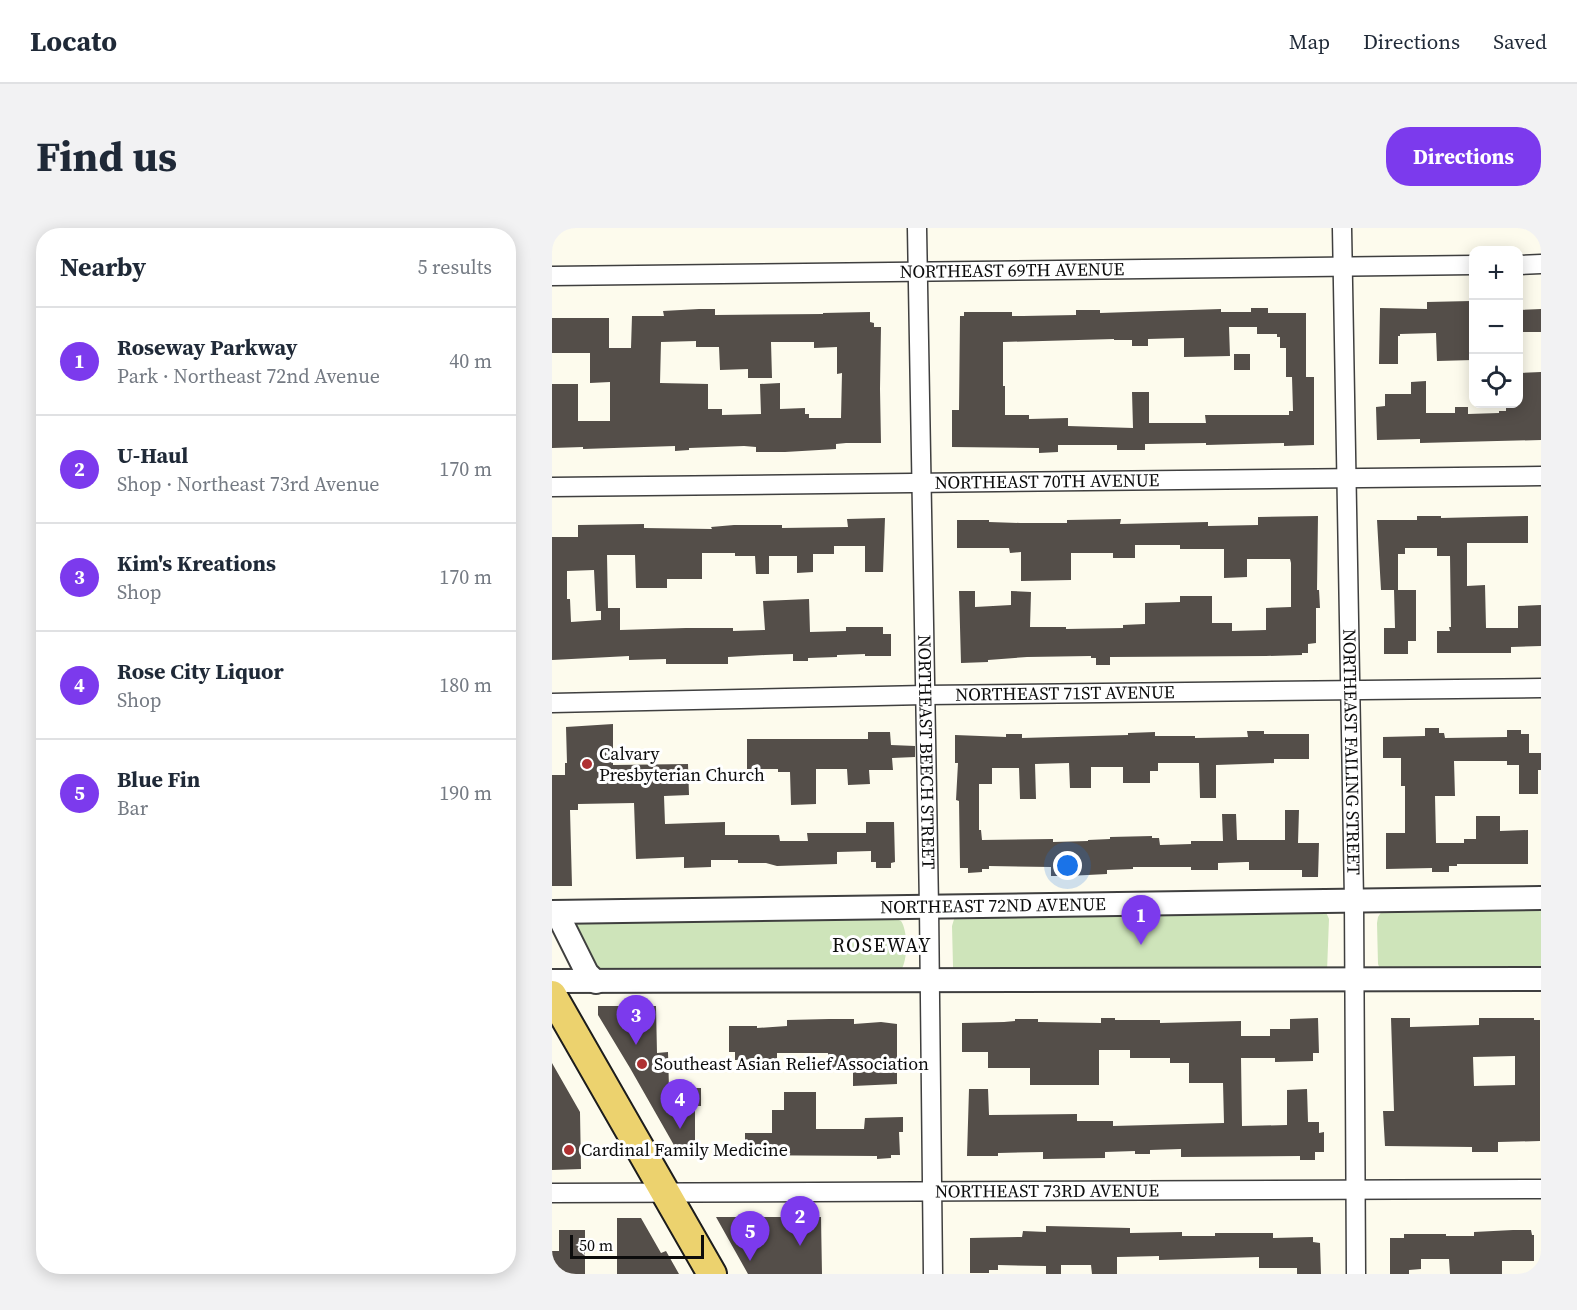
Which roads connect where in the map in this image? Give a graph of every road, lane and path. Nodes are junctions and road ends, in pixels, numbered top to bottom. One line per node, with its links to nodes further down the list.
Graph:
1 (917, 228): 7 (street, NORTHEAST BEECH STREET)
2 (1342, 228): 6 (street, NORTHEAST FAILING STREET)
3 (1541, 264): 5 (street)
4 (1469, 265): 6 (street, NORTHEAST 69TH AVENUE)
5 (1523, 265)
6 (1343, 267): 7 (street, NORTHEAST 69TH AVENUE); 10 (street, NORTHEAST FAILING STREET)
7 (918, 272): 8 (street, NORTHEAST 69TH AVENUE); 11 (street, NORTHEAST BEECH STREET)
8 (552, 276)
9 (1541, 476): 10 (street, NORTHEAST 70TH AVENUE)
10 (1345, 478): 11 (street, NORTHEAST 70TH AVENUE); 14 (street, NORTHEAST FAILING STREET)
11 (921, 484): 12 (street, NORTHEAST 70TH AVENUE); 15 (street, NORTHEAST BEECH STREET)
12 (552, 487)
13 (1541, 688): 14 (street, NORTHEAST 71ST AVENUE)
14 (1349, 690): 15 (street, NORTHEAST 71ST AVENUE); 18 (street, NORTHEAST FAILING STREET)
15 (925, 695): 16 (street, NORTHEAST 71ST AVENUE); 19 (street, NORTHEAST BEECH STREET)
16 (552, 703)
17 (1541, 898): 18 (street, NORTHEAST 72ND AVENUE)
18 (1354, 900): 19 (street, NORTHEAST 72ND AVENUE); 23 (street, NORTHEAST FAILING STREET)
19 (930, 907): 20 (street, NORTHEAST 72ND AVENUE); 22 (street, NORTHEAST BEECH STREET)
20 (558, 912): 25 (street)
21 (1541, 979): 23 (street)
22 (930, 980): 23 (street); 25 (street); 29 (street, NORTHEAST BEECH STREET)
23 (1354, 980): 28 (street, NORTHEAST FAILING STREET)
24 (552, 981): 25 (street)
25 (596, 981)
26 (552, 995): 31 (main road)
27 (1541, 1189): 28 (street, NORTHEAST 73RD AVENUE)
28 (1355, 1190): 29 (street, NORTHEAST 73RD AVENUE); 34 (street, NORTHEAST FAILING STREET)
29 (933, 1192): 31 (street, NORTHEAST 73RD AVENUE); 33 (street, NORTHEAST BEECH STREET)
30 (552, 1193): 31 (street, NORTHEAST 73RD AVENUE)
31 (665, 1193): 32 (main road)
32 (712, 1274)
33 (933, 1274)
34 (1356, 1274)

